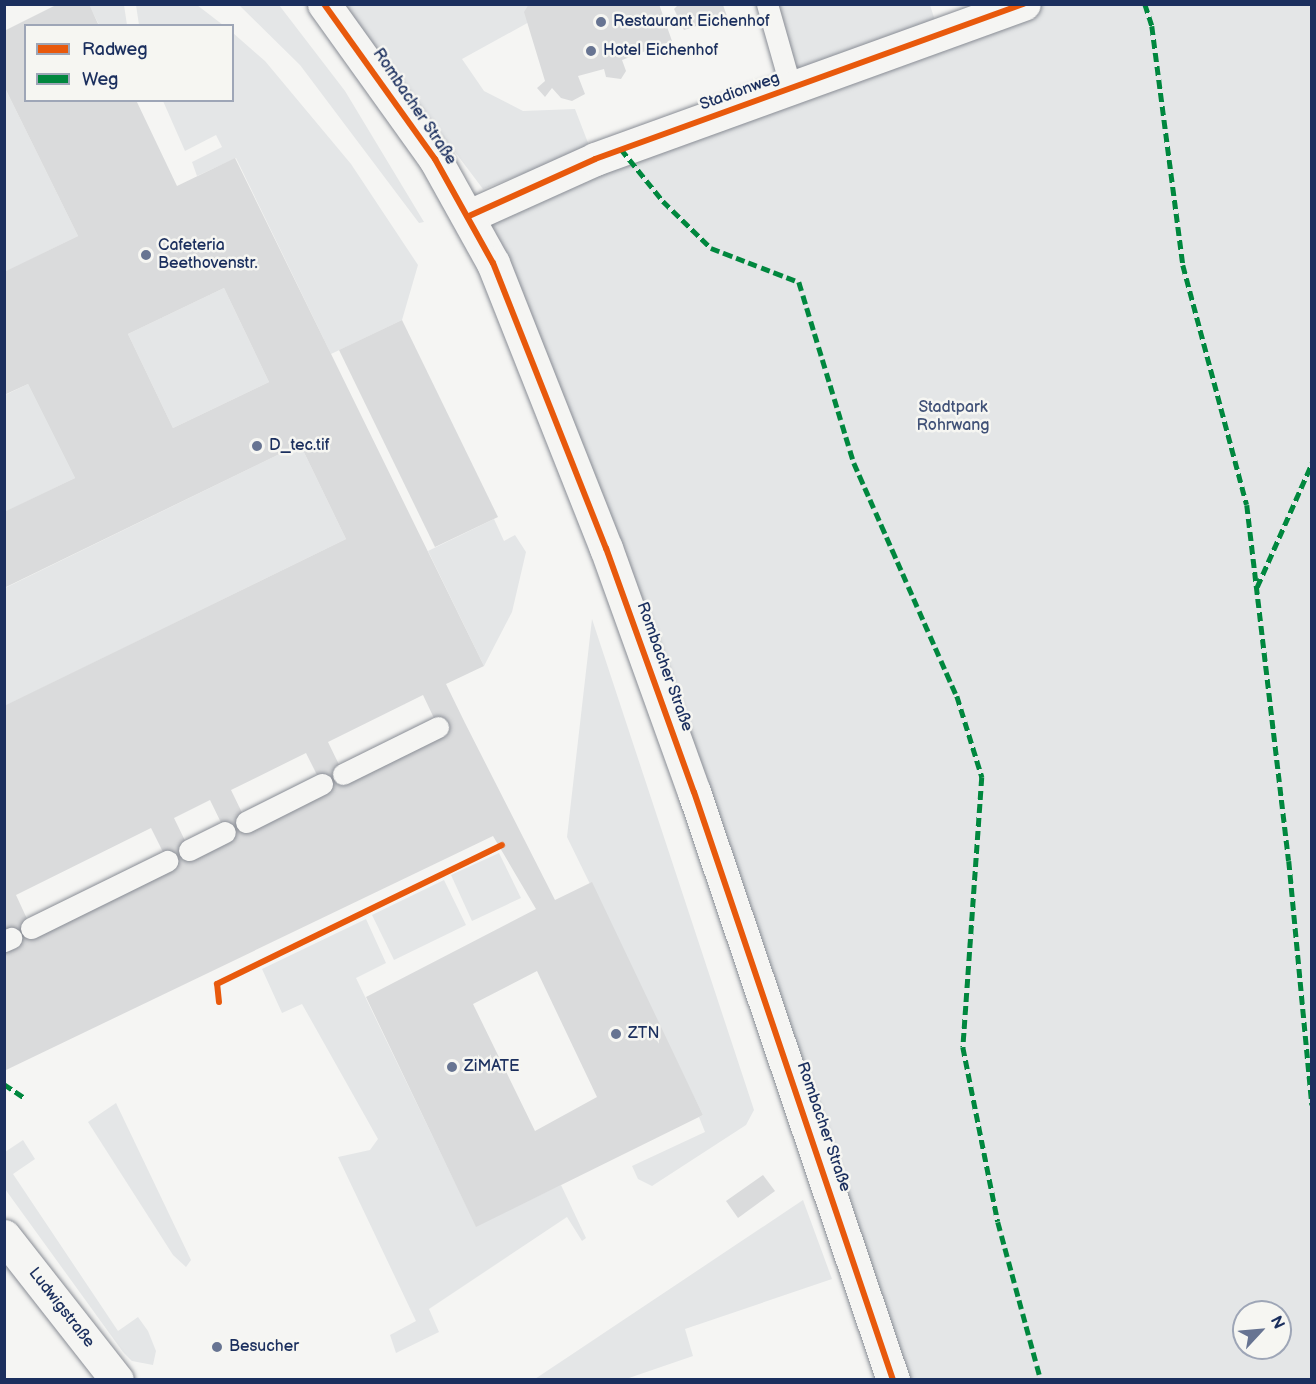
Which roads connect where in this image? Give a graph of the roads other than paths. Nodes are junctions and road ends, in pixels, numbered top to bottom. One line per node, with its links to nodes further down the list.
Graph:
1 (324, 4): 5 (main road, Rombacher Straße)
2 (767, 4): 4 (lane)
3 (1024, 4): 4 (main road, Stadionweg)
4 (791, 88): 5 (main road, Stadionweg)
5 (469, 216): 16 (main road, Rombacher Straße)
6 (438, 727): 7 (lane)
7 (343, 774)
8 (322, 784): 9 (lane)
9 (246, 822)
10 (225, 832): 11 (lane)
11 (189, 850)
12 (167, 861): 13 (lane)
13 (31, 928)
14 (4, 1236): 15 (main road, Ludwigstraße)
15 (117, 1380)
16 (893, 1380)

